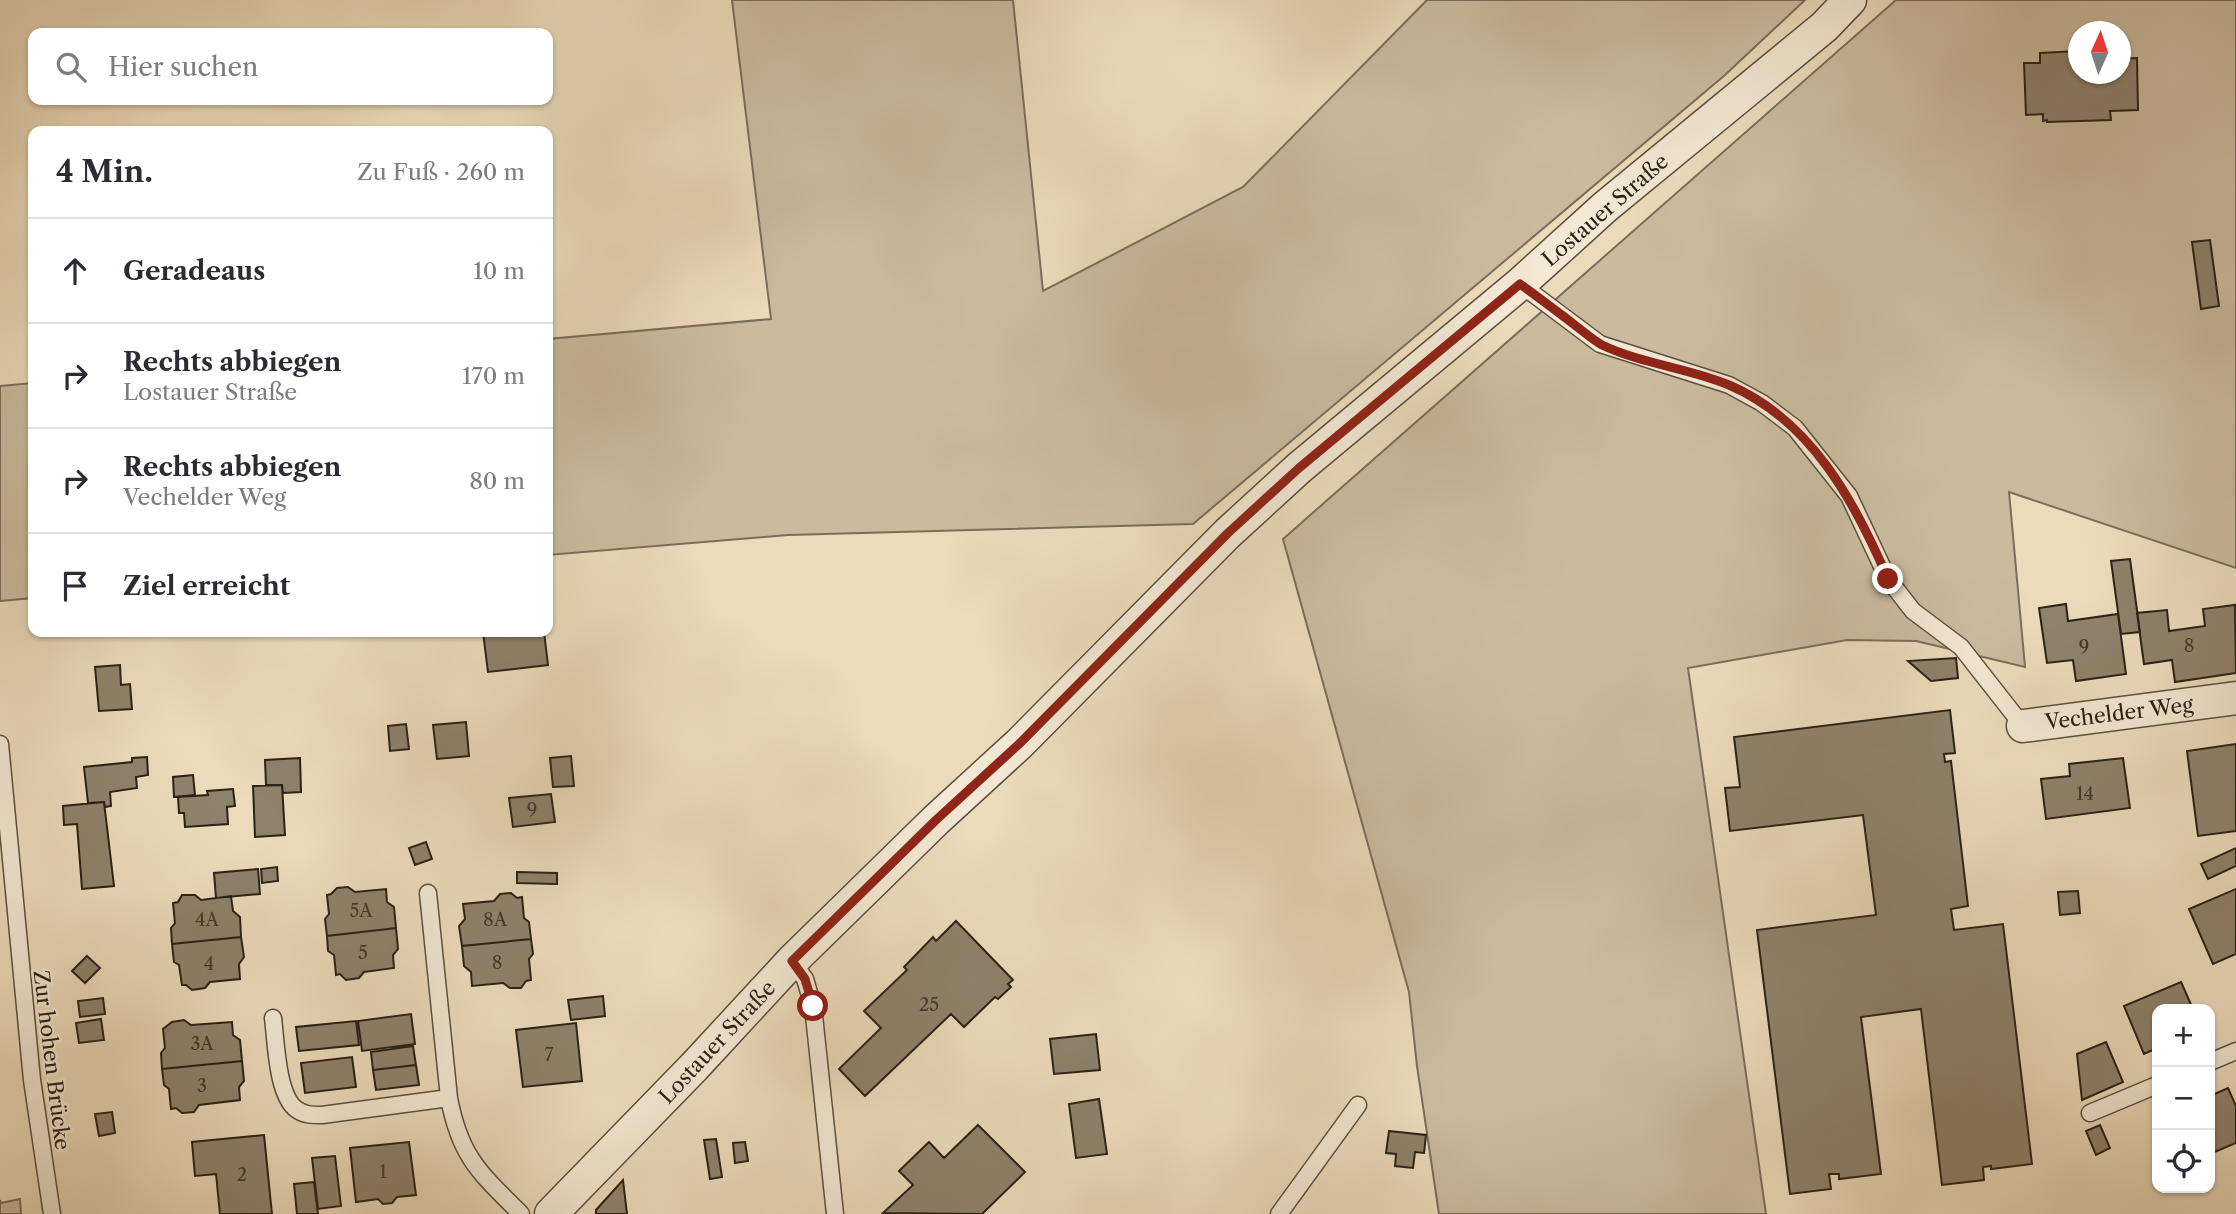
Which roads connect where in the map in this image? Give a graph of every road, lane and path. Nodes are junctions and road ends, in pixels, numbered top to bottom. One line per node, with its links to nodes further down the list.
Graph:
1 (1850, 0): 2 (street, Lostauer Straße)
2 (1520, 284): 4 (lane, Vechelder Weg); 7 (street, Lostauer Straße)
3 (2236, 698): 4 (street, Vechelder Weg)
4 (2023, 726)
5 (0, 744): 15 (lane, Zur hohen Brücke)
6 (428, 893): 12 (lane)
7 (792, 961): 17 (street, Lostauer Straße); 18 (lane)
8 (273, 1018): 12 (lane)
9 (2236, 1051): 10 (lane)
10 (2215, 1060)
11 (2152, 1087): 14 (lane)
12 (449, 1098): 16 (lane)
13 (1358, 1105): 19 (lane)
14 (2090, 1114)
15 (52, 1214)
16 (521, 1214)
17 (551, 1214)
18 (835, 1214)
19 (1279, 1214)

